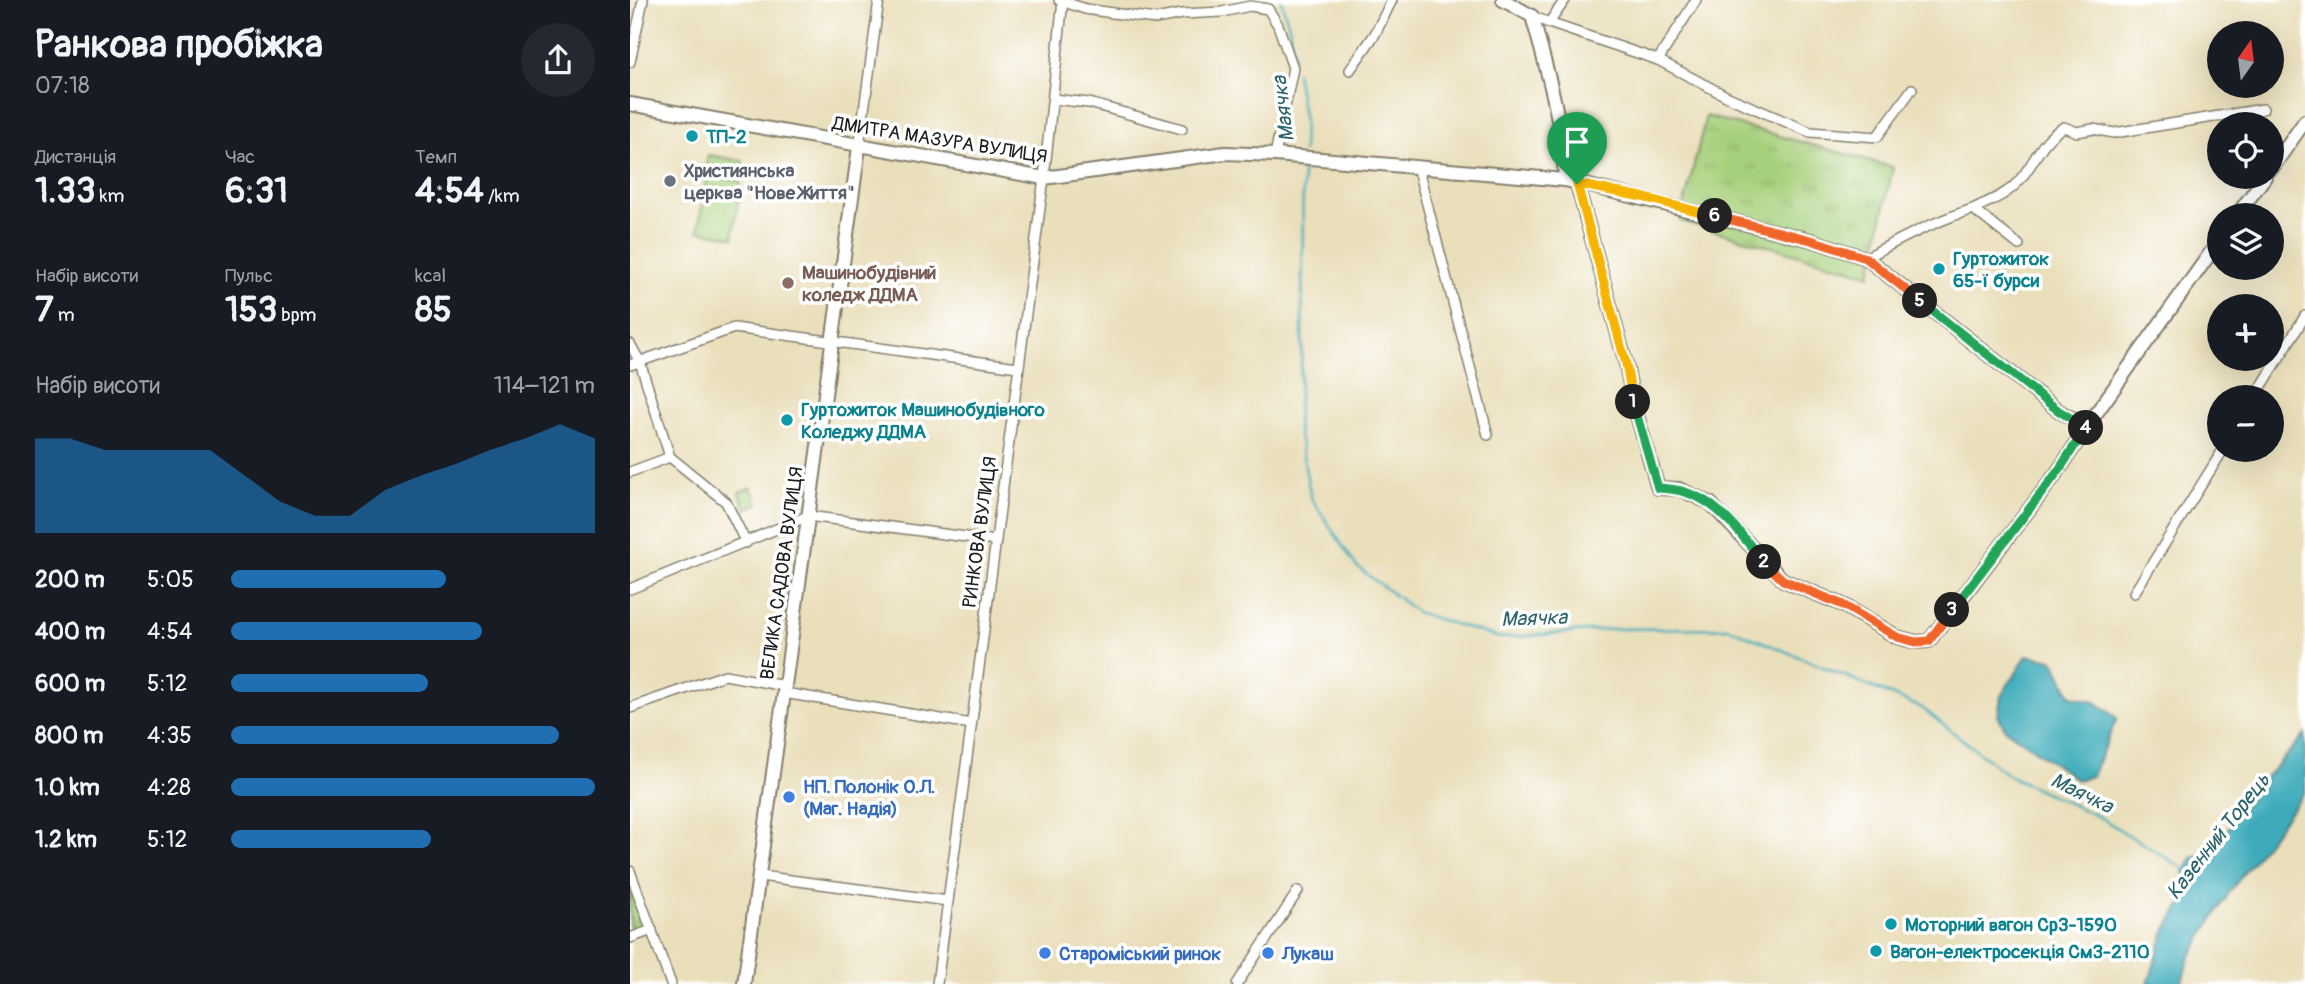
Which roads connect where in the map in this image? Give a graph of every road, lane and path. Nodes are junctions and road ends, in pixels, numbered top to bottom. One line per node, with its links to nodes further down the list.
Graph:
1 (643, 0): 11 (street)
2 (880, 0): 19 (street, ВЕЛИКА САДОВА ВУЛИЦЯ)
3 (1061, 0): 14 (street, РИНКОВА ВУЛИЦЯ); 21 (street)
4 (1392, 0): 12 (street)
5 (1503, 0): 8 (street)
6 (1565, 0): 9 (street)
7 (1696, 0): 10 (street)
8 (1532, 16): 9 (street); 24 (street)
9 (1549, 23): 10 (street)
10 (1658, 60): 13 (street)
11 (630, 62)
12 (1350, 70)
13 (1912, 89)
14 (1053, 99): 18 (street); 23 (street, РИНКОВА ВУЛИЦЯ)
15 (630, 104): 19 (street, ДМИТРА МАЗУРА ВУЛИЦЯ)
16 (2263, 109): 25 (street)
17 (2305, 121): 20 (street)
18 (1182, 129)
19 (859, 147): 23 (street, ДМИТРА МАЗУРА ВУЛИЦЯ); 30 (street, ВЕЛИКА САДОВА ВУЛИЦЯ)
20 (2284, 151)
21 (1280, 155): 22 (street, ДМИТРА МАЗУРА ВУЛИЦЯ); 23 (street, ДМИТРА МАЗУРА ВУЛИЦЯ)
22 (1417, 166): 24 (street, ДМИТРА МАЗУРА ВУЛИЦЯ); 36 (street)
23 (1044, 178): 33 (street, РИНКОВА ВУЛИЦЯ)
24 (1571, 182): 27 (street, ДМИТРА МАЗУРА ВУЛИЦЯ); 35 (street)
25 (1973, 209): 26 (street); 27 (street)
26 (2019, 245)
27 (1866, 258): 35 (street, ДМИТРА МАЗУРА ВУЛИЦЯ)
28 (2207, 258): 35 (street)
29 (2305, 316): 34 (street)
30 (832, 342): 32 (street); 33 (street); 40 (street, ВЕЛИКА САДОВА ВУЛИЦЯ)
31 (630, 344): 32 (street)
32 (635, 364): 37 (street)
33 (1018, 367): 41 (street, РИНКОВА ВУЛИЦЯ)
34 (2262, 385)
35 (2092, 419)
36 (1488, 435)
37 (670, 457): 39 (street); 42 (street)
38 (2216, 462): 44 (street)
39 (630, 472)
40 (808, 516): 41 (street); 42 (street); 45 (street, ВЕЛИКА САДОВА ВУЛИЦЯ)
41 (996, 541): 47 (street, РИНКОВА ВУЛИЦЯ)
42 (746, 543): 43 (street)
43 (630, 589)
44 (2134, 593)
45 (784, 689): 46 (street); 47 (street); 49 (street, ВЕЛИКА САДОВА ВУЛИЦЯ)
46 (630, 708)
47 (971, 724): 51 (street, РИНКОВА ВУЛИЦЯ)
48 (630, 871): 52 (street)
49 (760, 876): 51 (street); 55 (street, ВЕЛИКА САДОВА ВУЛИЦЯ)
50 (1298, 891): 57 (street)
51 (948, 901): 56 (street, РИНКОВА ВУЛИЦЯ)
52 (652, 930): 53 (street); 54 (street)
53 (630, 937)
54 (671, 984)
55 (744, 984)
56 (937, 984)
57 (1237, 984)

